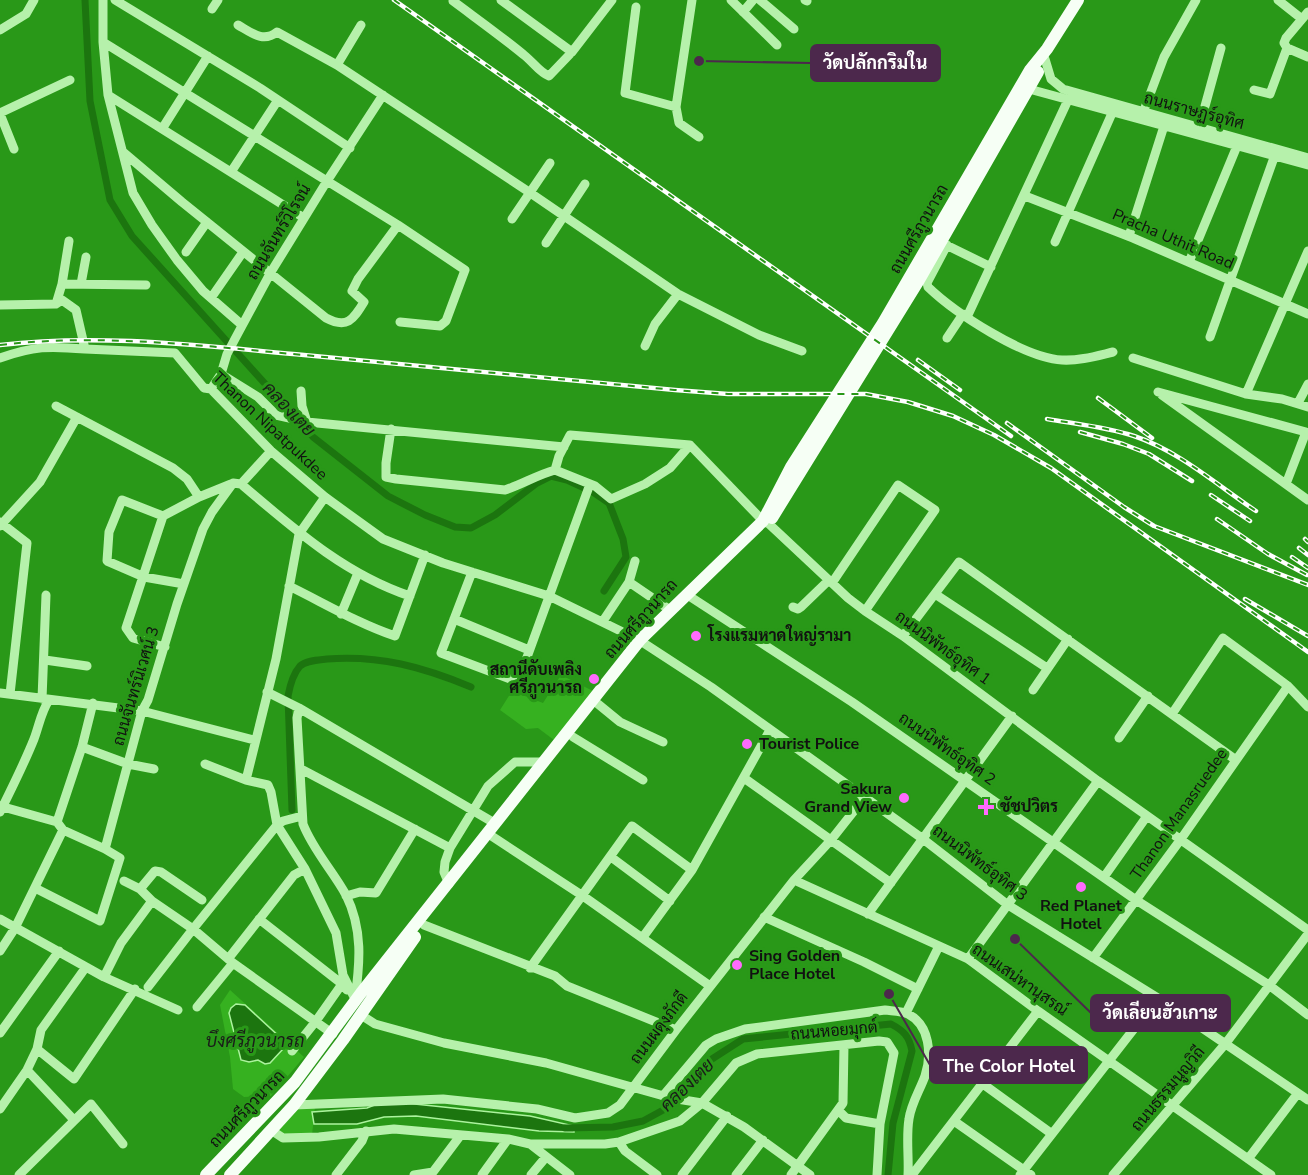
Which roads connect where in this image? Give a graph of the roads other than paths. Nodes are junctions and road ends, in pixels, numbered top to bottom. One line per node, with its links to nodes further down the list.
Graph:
1 (34, 0): 21 (street)
2 (103, 0): 23 (street)
3 (115, 0): 29 (street)
4 (218, 0): 16 (street)
5 (501, 0): 27 (street)
6 (612, 0): 27 (street)
7 (692, 0): 40 (street)
8 (731, 0): 17 (street)
9 (753, 0): 17 (street)
10 (760, 0): 22 (street)
11 (1077, 0): 28 (main road, ถนนศรีภูวนารถ)
12 (1196, 0): 44 (street)
13 (1278, 0): 18 (street)
14 (453, 1): 27 (street)
15 (636, 8): 40 (street)
16 (212, 9)
17 (743, 12): 24 (street)
18 (1305, 16): 26 (street)
19 (238, 25): 31 (street)
20 (361, 25): 31 (street)
21 (0, 29)
22 (794, 29)
23 (103, 42): 35 (street); 36 (street)
24 (777, 45)
25 (1221, 48): 46 (street)
26 (1287, 48): 30 (street); 34 (street)
27 (572, 52)
28 (1046, 54): 33 (main road, ถนนศรีภูวนารถ); 38 (street)
29 (208, 56): 35 (street); 39 (street)
30 (1308, 57)
31 (337, 65): 37 (street)
32 (70, 80): 43 (street)
33 (1028, 82): 38 (street); 41 (main road, ถนนศรีภูวนารถ); 123 (main road, ถนนศรีภูวนารถ)
34 (1254, 90)
35 (185, 92): 47 (street); 49 (street)
36 (108, 95): 47 (street); 53 (street)
37 (383, 95): 51 (street, ถนนจันทร์วิโรจน์); 61 (street)
38 (1066, 95): 41 (street); 42 (street); 44 (street, ถนนราษฏร์อุทิศ); 62 (street)
39 (278, 100): 49 (street); 51 (street)
40 (676, 107): 48 (street)
41 (1018, 108): 73 (main road, ถนนศรีภูวนารถ)
42 (1113, 111): 45 (street); 63 (street)
43 (0, 113): 52 (street)
44 (1143, 113): 46 (street, ถนนราษฏร์อุทิศ)
45 (1164, 126): 50 (street); 69 (street)
46 (1199, 128): 54 (street, ถนนราษฏร์อุทิศ)
47 (162, 129): 58 (street)
48 (699, 136)
49 (254, 137): 58 (street); 59 (street)
50 (1237, 146): 54 (street); 78 (street)
51 (350, 148): 59 (street, ถนนจันทร์วิโรจน์)
52 (14, 149)
53 (123, 152): 67 (street); 86 (street)
54 (1276, 153): 55 (street, ถนนราษฏร์อุทิศ); 57 (street); 81 (street)
55 (1308, 158)
56 (550, 163): 61 (street)
57 (1308, 165)
58 (231, 172): 65 (street)
59 (327, 181): 65 (street, ถนนจันทร์วิโรจน์); 68 (street)
60 (585, 184): 64 (street)
61 (529, 192): 64 (street); 66 (street)
62 (1025, 196): 63 (street, Pracha Uthit Road); 79 (street)
63 (1068, 213): 69 (street, Pracha Uthit Road); 71 (street)
64 (565, 216): 72 (street); 85 (street)
65 (304, 218): 80 (street, ถนนจันทร์วิโรจน์)
66 (512, 219)
67 (207, 222): 75 (street); 76 (street)
68 (398, 225): 80 (street); 92 (street)
69 (1129, 236): 78 (street, Pracha Uthit Road)
70 (69, 241): 82 (street)
71 (1055, 242)
72 (546, 243)
73 (944, 244): 79 (street); 91 (street); 123 (main road, ถนนศรีภูวนารถ)
74 (1308, 251): 88 (street)
75 (186, 252)
76 (243, 252): 80 (street); 86 (street)
77 (86, 257): 83 (street)
78 (1190, 262): 81 (street, Pracha Uthit Road)
79 (991, 267): 91 (street)
80 (271, 272): 93 (street, ถนนจันทร์วิโรจน์)
81 (1231, 280): 88 (street, Pracha Uthit Road); 94 (street)
82 (62, 284): 83 (street); 87 (street)
83 (81, 284): 84 (street)
84 (146, 285)
85 (678, 294): 96 (street); 98 (street)
86 (211, 298): 93 (street)
87 (56, 304): 89 (street); 97 (street)
88 (1286, 304): 90 (street, Pracha Uthit Road); 106 (street)
89 (0, 305)
90 (1308, 314)
91 (965, 316): 95 (street); 99 (street)
92 (400, 322)
93 (242, 325): 102 (street, ถนนจันทร์วิโรจน์)
94 (1210, 336)
95 (947, 338)
96 (645, 346)
97 (85, 349): 100 (street, Thanon Nipatpukdee); 104 (street, Thanon Nipatpukdee)
98 (802, 351)
99 (1113, 352)
100 (0, 358)
101 (1133, 358): 106 (street)
102 (221, 374): 104 (street, ถนนจันทร์วิโรจน์); 110 (street)
103 (1308, 384): 107 (street)
104 (211, 390): 113 (street, Thanon Nipatpukdee)
105 (300, 391): 110 (street)
106 (1246, 394): 107 (street)
107 (1303, 405)
108 (56, 406): 109 (street)
109 (77, 417): 119 (street); 124 (street)
110 (307, 422): 111 (street)
111 (391, 429): 114 (street); 115 (street)
112 (690, 445): 114 (street); 118 (street); 123 (street, ถนนนิพัทธ์อุทิศ 1)
113 (271, 451): 116 (street, ถนนจันทร์นิเวศน์ 3); 120 (street, Thanon Nipatpukdee)
114 (562, 451): 115 (street)
115 (555, 470): 118 (street)
116 (237, 484): 119 (street); 125 (street); 133 (street, ถนนจันทร์นิเวศน์ 3)
117 (1286, 484): 117 (street); 121 (street)
118 (589, 489): 138 (street)
119 (199, 497): 122 (street)
120 (325, 497): 125 (street); 126 (street, Thanon Nipatpukdee)
121 (1308, 500)
122 (164, 516): 130 (street); 130 (street)
123 (766, 523): 132 (street, ถนนนิพัทธ์อุทิศ 1); 139 (main road, ถนนศรีภูวนารถ)
124 (1, 524): 156 (street)
125 (299, 534): 129 (street); 134 (street)
126 (425, 555): 128 (street, Thanon Nipatpukdee); 137 (street)
127 (635, 561): 131 (street)
128 (472, 572): 138 (street, Thanon Nipatpukdee); 144 (street)
129 (358, 573): 137 (street); 143 (street)
130 (144, 577): 133 (street); 149 (street)
131 (629, 582): 141 (street); 145 (street)
132 (831, 582): 140 (street); 142 (street, ถนนนิพัทธ์อุทิศ 1); 142 (street)
133 (184, 584): 149 (street, ถนนจันทร์นิเวศน์ 3)
134 (289, 586): 143 (street); 157 (street)
135 (935, 594): 146 (street); 147 (street); 153 (street)
136 (46, 596): 151 (street)
137 (410, 596): 143 (street)
138 (549, 596): 145 (street, Thanon Nipatpukdee); 150 (street)
139 (689, 596): 141 (main road, ถนนศรีภูวนารถ); 148 (main road, ถนนศรีภูวนารถ); 182 (street, ถนนนิพัทธ์อุทิศ 2)
140 (793, 607)
141 (670, 610): 148 (main road, ถนนศรีภูวนารถ)
142 (865, 611): 146 (street, ถนนนิพัทธ์อุทิศ 1)
143 (341, 614)
144 (454, 619): 150 (street); 150 (street)
145 (603, 620): 148 (street, Thanon Nipatpukdee)
146 (903, 636): 166 (street, ถนนนิพัทธ์อุทิศ 1)
147 (1068, 639): 153 (street); 158 (street)
148 (643, 642): 161 (main road, ถนนศรีภูวนารถ); 167 (street, ถนนนิพัทธ์อุทิศ 3); 174 (main road, ถนนศรีภูวนารถ)
149 (165, 647): 164 (street, ถนนจันทร์นิเวศน์ 3)
150 (529, 650)
151 (45, 660): 152 (street); 159 (street)
152 (87, 666)
153 (1047, 668): 155 (street)
154 (1288, 686): 163 (street); 165 (street); 173 (street, Thanon Manasruedee)
155 (1033, 690)
156 (5, 694): 159 (street)
157 (272, 694): 162 (street); 170 (street)
158 (1148, 696): 165 (street); 169 (street)
159 (45, 699): 160 (street); 185 (street)
160 (93, 703): 164 (street); 172 (street)
161 (598, 704): 168 (main road, ถนนศรีภูวนารถ); 171 (street)
162 (297, 707): 178 (street); 186 (street)
163 (1308, 707)
164 (142, 711): 170 (street); 175 (street, ถนนจันทร์นิเวศน์ 3)
165 (1172, 714): 173 (street)
166 (1012, 716): 182 (street); 183 (street, ถนนนิพัทธ์อุทิศ 1)
167 (770, 730): 179 (street); 184 (street, ถนนนิพัทธ์อุทิศ 3)
168 (573, 737): 181 (street); 193 (main road, ถนนศรีภูวนารถ)
169 (1119, 738)
170 (254, 740): 180 (street)
171 (663, 742)
172 (82, 747): 175 (street); 191 (street)
173 (1236, 760): 195 (street, Thanon Manasruedee)
174 (545, 762): 186 (street); 190 (main road, ถนนศรีภูวนารถ)
175 (128, 764): 177 (street); 199 (street, ถนนจันทร์นิเวศน์ 3)
176 (205, 764): 180 (street)
177 (154, 769)
178 (301, 769): 188 (street); 192 (street)
179 (744, 778): 196 (street); 202 (street)
180 (246, 780): 189 (street)
181 (643, 780)
182 (967, 780): 194 (street); 197 (street, ถนนนิพัทธ์อุทิศ 2)
183 (1098, 781): 187 (street, ถนนนิพัทธ์อุทิศ 1); 197 (street)
184 (864, 797): 194 (street, ถนนนิพัทธ์อุทิศ 3); 196 (street, ถนนผดุงภักดี)
185 (1, 808): 191 (street)
186 (473, 810): 190 (street); 198 (street)
187 (1147, 816): 195 (street, ถนนนิพัทธ์อุทิศ 1); 203 (street)
188 (299, 817): 189 (street); 210 (street)
189 (280, 823): 201 (street); 223 (street)
190 (496, 824): 193 (main road, ถนนศรีภูวนารถ)
191 (60, 826): 199 (street); 208 (street)
192 (415, 829): 198 (street); 210 (street)
193 (490, 835): 207 (main road, ถนนศรีภูวนารถ); 211 (street); 221 (main road, ถนนศรีภูวนารถ)
194 (923, 838): 206 (street); 216 (street, ถนนนิพัทธ์อุทิศ 3)
195 (1181, 839): 213 (street, Thanon Manasruedee); 224 (street, ถนนนิพัทธ์อุทิศ 1)
196 (831, 840): 204 (street, ถนนผดุงภักดี); 206 (street)
197 (1053, 841): 203 (street, ถนนนิพัทธ์อุทิศ 2); 216 (street)
198 (450, 848): 207 (street)
199 (105, 849): 208 (street)
200 (611, 856): 202 (street); 211 (street); 215 (street)
201 (305, 869): 220 (street); 242 (street)
202 (692, 870): 215 (street)
203 (1104, 877): 213 (street, ถนนนิพัทธ์อุทิศ 2)
204 (794, 880): 217 (street, ถนนเสน่หานุสรณ์); 218 (street, ถนนผดุงภักดี)
205 (124, 881): 209 (street)
206 (891, 883): 217 (street)
207 (449, 884): 221 (main road, ถนนศรีภูวนารถ)
208 (35, 888): 222 (street)
209 (140, 889): 212 (street); 214 (street)
210 (346, 896): 242 (street)
211 (583, 896): 226 (street); 234 (street)
212 (202, 900)
213 (1136, 900): 230 (street, Thanon Manasruedee); 237 (street, ถนนนิพัทธ์อุทิศ 2)
214 (152, 901): 223 (street); 235 (street)
215 (670, 901): 226 (street)
216 (1008, 905): 230 (street, ถนนนิพัทธ์อุทิศ 3); 231 (street)
217 (868, 914): 227 (street, ถนนเสน่หานุสรณ์)
218 (764, 917): 239 (street, ถนนผดุงภักดี); 241 (street)
219 (0, 919): 222 (street)
220 (259, 919): 232 (street); 236 (street)
221 (421, 924): 234 (street); 242 (main road, ถนนศรีภูวนารถ); 248 (main road, ถนนศรีภูวนารถ)
222 (15, 928): 228 (street); 229 (street)
223 (193, 929): 232 (street); 238 (street)
224 (1308, 930)
225 (1308, 934): 237 (street, ถนนธรรมนูญวิถี)
226 (643, 937): 239 (street)
227 (939, 946): 231 (street, ถนนเสน่หานุสรณ์); 241 (street)
228 (0, 951)
229 (58, 951): 233 (street); 252 (street)
230 (1093, 958): 243 (street, ถนนนิพัทธ์อุทิศ 3)
231 (968, 959): 246 (street, ถนนเสน่หานุสรณ์)
232 (230, 961): 244 (street); 250 (street)
233 (86, 967): 235 (street); 256 (street)
234 (530, 968): 251 (street)
235 (104, 977): 240 (street)
236 (342, 984): 242 (street); 250 (street)
237 (1269, 985): 249 (street, ถนนนิพัทธ์อุทิศ 2); 254 (street, ถนนธรรมนูญวิถี)
238 (148, 987)
239 (710, 987): 251 (street, ถนนผดุงภักดี)
240 (135, 989): 245 (street); 256 (street)
241 (918, 989): 247 (street)
242 (358, 996): 253 (main road, ถนนศรีภูวนารถ)
243 (1158, 998): 254 (street, ถนนนิพัทธ์อุทิศ 3); 258 (street)
244 (197, 1007)
245 (178, 1010)
246 (1038, 1011): 258 (street, ถนนเสน่หานุสรณ์); 260 (street)
247 (906, 1013): 263 (street); 301 (street)
248 (361, 1015): 253 (main road, ถนนศรีภูวนารถ); 261 (street, ถนนผดุงภักดี)
249 (1308, 1015)
250 (316, 1021): 253 (street); 257 (street)
251 (676, 1030): 261 (street, ถนนผดุงภักดี)
252 (0, 1033)
253 (338, 1037): 266 (main road, ถนนศรีภูวนารถ); 288 (main road, ถนนศรีภูวนารถ)
254 (1226, 1043): 262 (street, ถนนนิพัทธ์อุทิศ 3); 267 (street, ถนนธรรมนูญวิถี)
255 (844, 1045): 265 (street, ถนนหอยมุกต์); 269 (street); 273 (street, ถนนหอยมุกต์)
256 (37, 1049): 259 (street)
257 (292, 1051)
258 (1108, 1061): 267 (street, ถนนเสน่หานุสรณ์); 276 (street)
259 (27, 1070): 268 (street); 271 (street)
260 (983, 1084): 272 (street); 276 (street)
261 (634, 1087): 263 (street); 266 (street)
262 (1298, 1093): 264 (street, ถนนนิพัทธ์อุทิศ 3); 284 (street)
263 (667, 1097): 265 (street)
264 (1308, 1100)
265 (699, 1102): 270 (street); 280 (street, ถนนหอยมุกต์)
266 (294, 1105): 274 (main road, ถนนศรีภูวนารถ)
267 (1173, 1107): 284 (street, ถนนเสน่หานุสรณ์); 302 (street, ถนนธรรมนูญวิถี)
268 (0, 1109)
269 (838, 1110): 273 (street); 285 (street)
270 (727, 1116): 279 (street); 296 (street)
271 (74, 1120): 281 (street); 287 (street)
272 (954, 1121): 286 (street); 301 (street)
273 (880, 1124): 300 (street, ถนนหอยมุกต์)
274 (271, 1130): 275 (street, ถนนหอยมุกต์); 289 (main road, ถนนศรีภูวนารถ)
275 (366, 1131): 277 (street, ถนนหอยมุกต์); 290 (street)
276 (1052, 1134): 286 (street)
277 (460, 1136): 278 (street, ถนนหอยมุกต์); 291 (street)
278 (508, 1140): 282 (street, ถนนหอยมุกต์); 292 (street)
279 (763, 1140): 285 (street); 297 (street)
280 (619, 1142): 282 (street, ถนนหอยมุกต์); 295 (street)
281 (123, 1144)
282 (530, 1144): 283 (street)
283 (546, 1157): 293 (street); 294 (street)
284 (1248, 1159): 303 (street, ถนนเสน่หานุสรณ์)
285 (798, 1166): 298 (street); 299 (street)
286 (1025, 1173)
287 (19, 1175)
288 (206, 1175)
289 (230, 1175)
290 (336, 1175)
291 (414, 1175)
292 (482, 1175)
293 (531, 1175)
294 (570, 1175)
295 (657, 1175)
296 (682, 1175)
297 (736, 1175)
298 (791, 1175)
299 (810, 1175)
300 (877, 1175)
301 (910, 1175)
302 (1113, 1175)
303 (1271, 1175)

